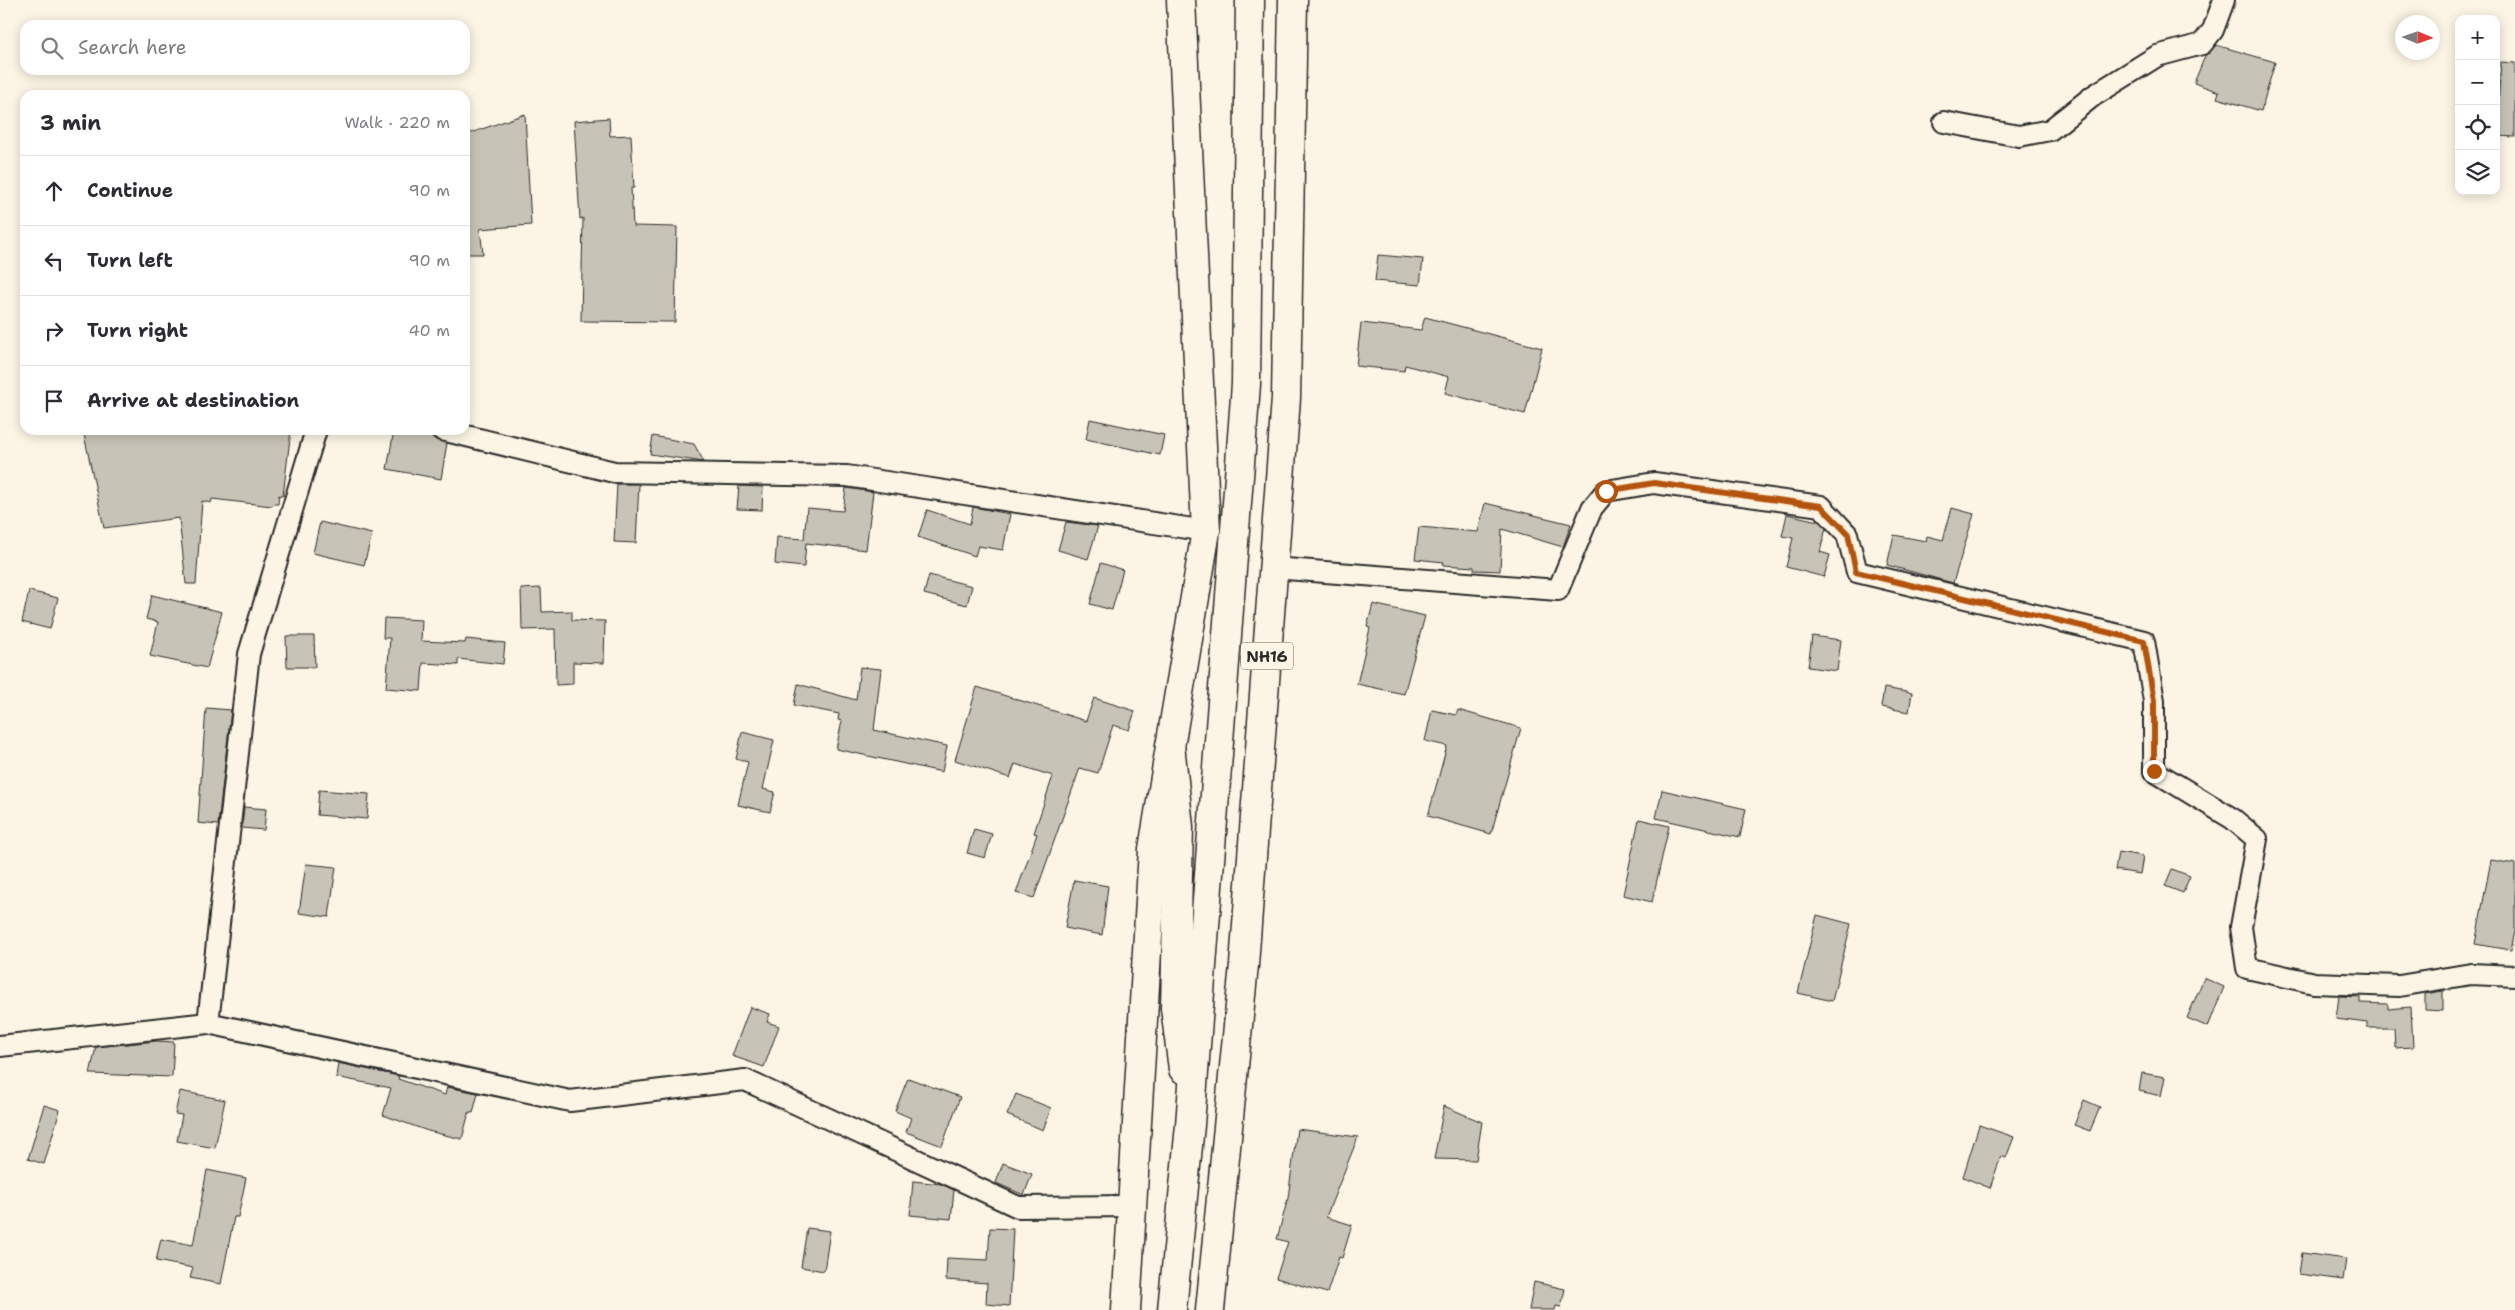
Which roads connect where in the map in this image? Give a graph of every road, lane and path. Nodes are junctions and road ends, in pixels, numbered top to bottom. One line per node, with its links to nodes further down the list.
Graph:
1 (1181, 0): 8 (main road)
2 (1250, 0): 14 (main road, NH16)
3 (1293, 0): 9 (main road, NH16)
4 (2224, 0): 5 (street)
5 (1944, 122)
6 (315, 435): 12 (street)
7 (462, 435): 8 (street)
8 (1206, 531): 10 (main road)
9 (1273, 568): 11 (street); 18 (main road, NH16)
10 (1170, 745): 14 (main road); 15 (main road)
11 (2515, 976)
12 (208, 1023): 13 (street); 15 (street)
13 (0, 1046)
14 (1190, 1125): 17 (main road, NH16)
15 (1133, 1206): 16 (main road)
16 (1126, 1310)
17 (1172, 1310)
18 (1210, 1310)

